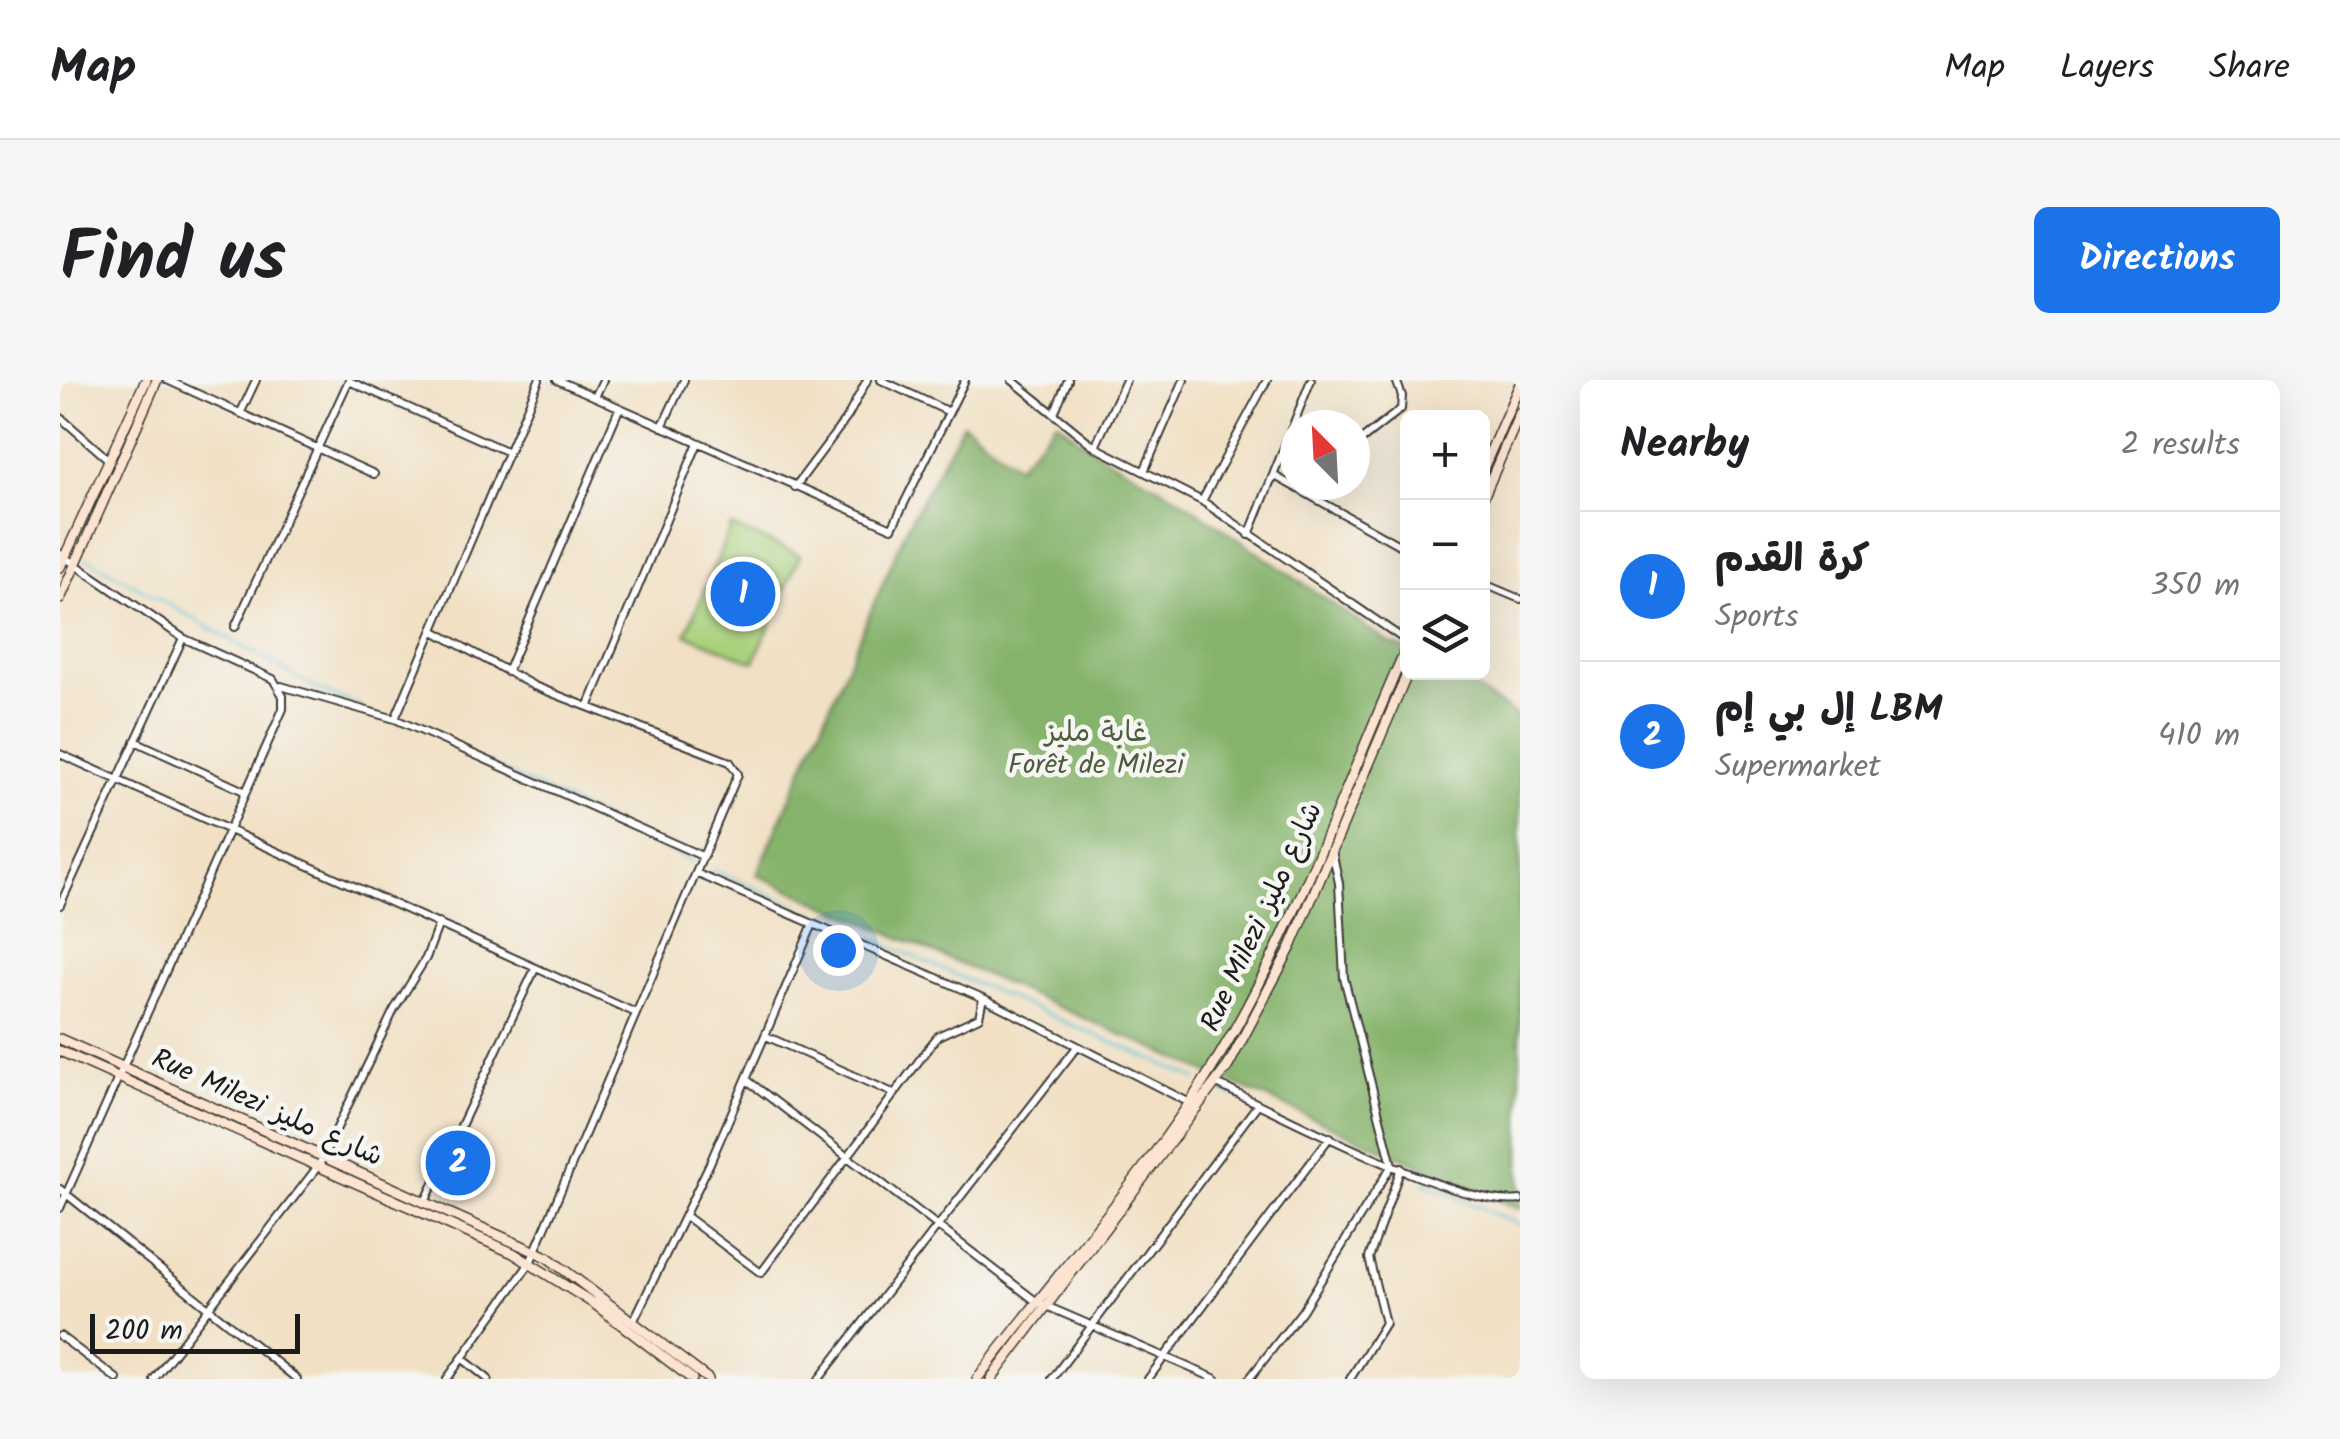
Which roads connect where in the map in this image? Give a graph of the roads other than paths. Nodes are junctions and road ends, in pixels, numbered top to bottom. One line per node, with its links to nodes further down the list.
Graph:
1 (146, 380): 35 (street)
2 (157, 380): 47 (street)
3 (167, 380): 24 (street)
4 (256, 380): 24 (street)
5 (349, 380): 31 (street); 33 (street)
6 (539, 380): 33 (street)
7 (557, 380): 21 (street)
8 (603, 380): 21 (street)
9 (684, 380): 28 (street)
10 (867, 380): 41 (street)
11 (881, 380): 25 (street)
12 (965, 380): 25 (street)
13 (1012, 380): 23 (street)
14 (1068, 380): 23 (street)
15 (1126, 380): 32 (street)
16 (1184, 380): 36 (street)
17 (1267, 380): 43 (street)
18 (1311, 380): 38 (street)
19 (1396, 380): 29 (street)
20 (1520, 384): 34 (street)
21 (595, 397): 22 (street)
22 (619, 410): 28 (street); 57 (street)
23 (1055, 411): 32 (street)
24 (241, 412): 31 (street)
25 (949, 412): 41 (street)
26 (1520, 413): 40 (street)
27 (60, 418): 35 (street)
28 (662, 427): 30 (street)
29 (1370, 433)
30 (698, 443): 41 (street); 60 (street)
31 (317, 447): 37 (street); 52 (street)
32 (1095, 447): 36 (street)
33 (508, 452): 53 (street)
34 (1490, 453)
35 (110, 461): 46 (street)
36 (1145, 469): 43 (street)
37 (374, 474)
38 (1272, 475): 39 (street); 44 (street)
39 (1280, 479)
40 (1490, 482)
41 (794, 487)
42 (1318, 500): 45 (street)
43 (1202, 501): 44 (street)
44 (1250, 534): 54 (street)
45 (1400, 546)
46 (61, 561): 47 (street); 48 (street)
47 (76, 562): 48 (street); 55 (street)
48 (71, 574): 50 (street)
49 (1490, 587): 51 (street)
50 (60, 598)
51 (1520, 599)
52 (235, 626)
53 (434, 630): 57 (street); 61 (street)
54 (1400, 637)
55 (183, 638): 59 (street); 62 (street)
56 (1400, 661): 85 (street, Rue Milezi شارع مليز)
57 (508, 672): 60 (street)
58 (1405, 680): 67 (street, Rue Milezi شارع مليز)
59 (280, 685): 61 (street); 65 (street)
60 (590, 705): 68 (street)
61 (395, 719): 68 (street)
62 (135, 740): 64 (street); 65 (street)
63 (60, 754): 64 (street)
64 (117, 779): 66 (street); 70 (street)
65 (246, 792): 66 (street)
66 (230, 831): 71 (street); 80 (street)
67 (1332, 850): 82 (street, Rue Milezi شارع مليز); 89 (street)
68 (704, 857): 69 (street)
69 (698, 874): 72 (street); 75 (street)
70 (60, 906)
71 (439, 923): 73 (street); 88 (street)
72 (812, 924): 74 (street); 76 (street)
73 (535, 969): 75 (street); 91 (street)
74 (983, 998): 78 (street); 83 (street)
75 (636, 1013): 96 (street)
76 (766, 1036): 81 (street); 83 (street)
77 (60, 1039): 80 (street, Rue Milezi شارع مليز)
78 (1076, 1048): 85 (street); 95 (street)
79 (60, 1051): 80 (street, Rue Milezi شارع مليز)
80 (120, 1072): 88 (street, Rue Milezi شارع مليز); 90 (street)
81 (747, 1080): 87 (street); 94 (street)
82 (1217, 1084): 84 (street); 85 (street, Rue Milezi شارع مليز)
83 (895, 1094): 87 (street)
84 (1258, 1104): 86 (street); 101 (street)
85 (1194, 1105): 98 (street, Rue Milezi شارع مليز)
86 (1330, 1137): 89 (street); 103 (street)
87 (849, 1156): 94 (street); 95 (street)
88 (321, 1160): 91 (street, Rue Milezi شارع مليز); 97 (street, Rue Milezi شارع مليز); 99 (street)
89 (1396, 1166): 92 (street); 118 (street); 119 (street)
90 (64, 1190): 93 (street); 99 (street)
91 (426, 1200): 96 (street, Rue Milezi شارع مليز)
92 (1520, 1200)
93 (60, 1208)
94 (685, 1216): 100 (street)
95 (936, 1226): 98 (street); 112 (street)
96 (533, 1250): 97 (street); 100 (street, Rue Milezi شارع مليز)
97 (530, 1263): 104 (street); 110 (street, Rue Milezi شارع مليز)
98 (1042, 1304): 101 (street); 113 (street, Rue Milezi شارع مليز); 114 (street, Rue Milezi شارع مليز)
99 (208, 1307): 106 (street); 107 (street)
100 (634, 1320): 111 (street, Rue Milezi شارع مليز)
101 (1092, 1327): 103 (street); 115 (street)
102 (60, 1336): 105 (street)
103 (1164, 1358): 116 (street); 117 (street)
104 (463, 1359): 108 (street); 109 (street)
105 (118, 1379)
106 (154, 1379)
107 (295, 1379)
108 (447, 1379)
109 (488, 1379)
110 (692, 1379)
111 (708, 1379)
112 (819, 1379)
113 (976, 1379)
114 (991, 1379)
115 (1052, 1379)
116 (1148, 1379)
117 (1216, 1379)
118 (1249, 1379)
119 (1350, 1379)

